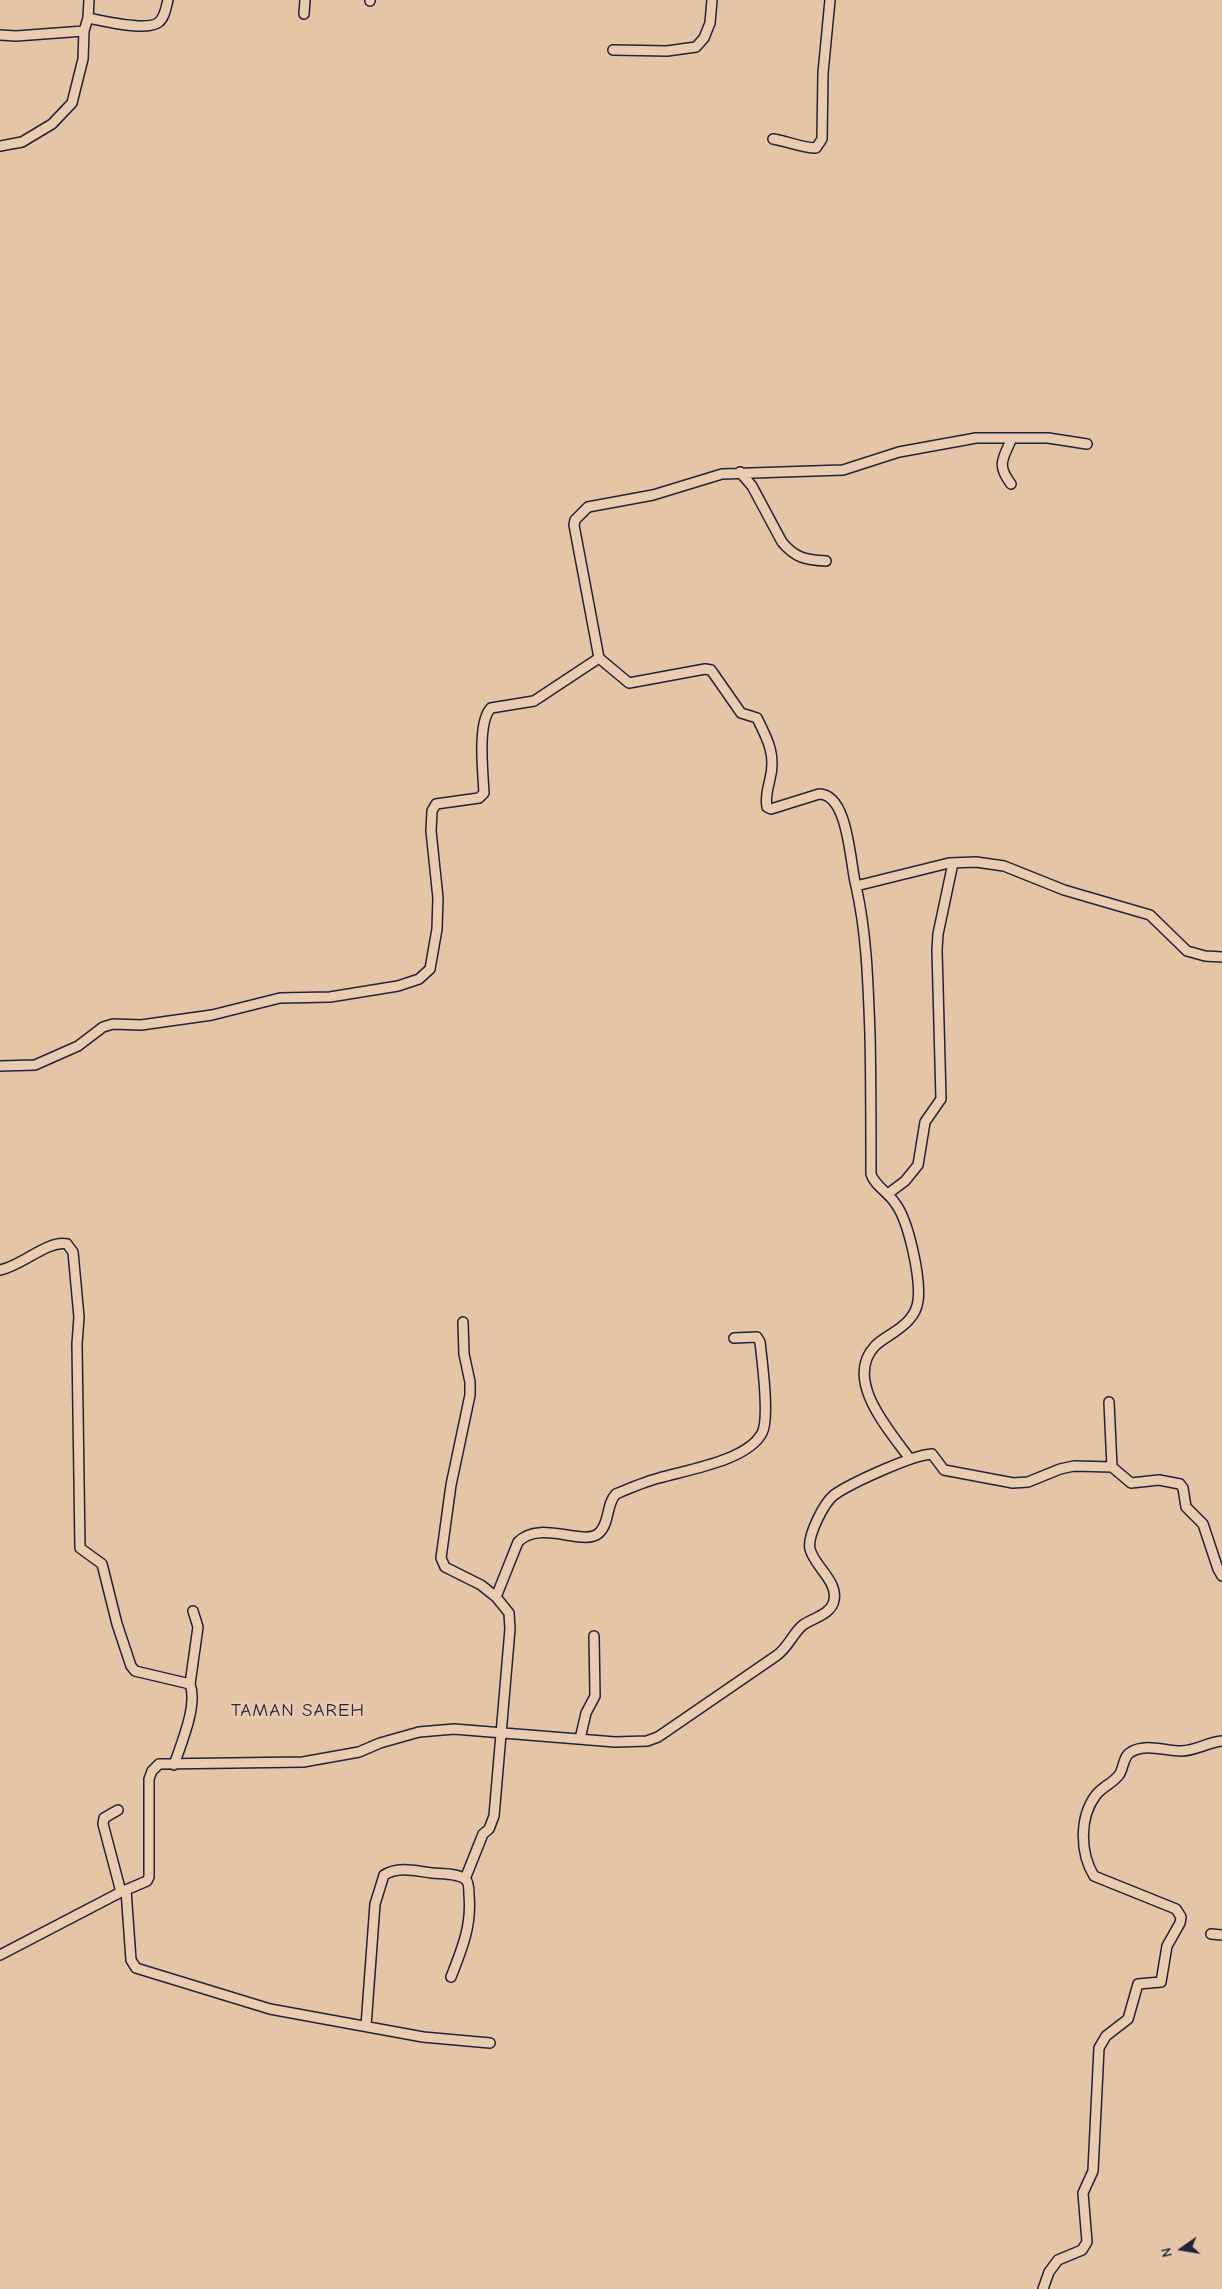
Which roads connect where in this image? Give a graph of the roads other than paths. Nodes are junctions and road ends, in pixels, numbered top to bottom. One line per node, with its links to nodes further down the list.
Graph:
1 (89, 0): 7 (street)
2 (168, 0): 7 (street)
3 (305, 0): 6 (street)
4 (712, 0): 10 (street)
5 (830, 0): 11 (street)
6 (304, 14)
7 (88, 18): 8 (street)
8 (84, 31): 9 (street); 12 (street)
9 (0, 35)
10 (613, 50)
11 (773, 139)
12 (0, 146)
13 (1012, 438): 14 (street); 15 (street); 16 (street)
14 (1087, 444)
15 (740, 472): 17 (street); 18 (street)
16 (1011, 484)
17 (826, 561)
18 (599, 658): 20 (street); 22 (street)
19 (954, 863): 20 (street); 21 (street); 23 (street)
20 (856, 886): 23 (street)
21 (1222, 957)
22 (0, 1066)
23 (888, 1193): 28 (street)
24 (0, 1270): 34 (street)
25 (463, 1322): 31 (street)
26 (734, 1338): 31 (street)
27 (1109, 1402): 29 (street)
28 (910, 1459): 29 (street); 36 (street)
29 (1112, 1467): 30 (street)
30 (1222, 1576)
31 (496, 1597): 35 (street)
32 (193, 1611): 34 (street)
33 (594, 1636): 36 (street)
34 (190, 1684): 38 (street)
35 (502, 1733): 36 (street); 38 (street); 40 (street)
36 (580, 1739)
37 (1222, 1741): 48 (street)
38 (174, 1765): 41 (street)
39 (118, 1810): 41 (street)
40 (465, 1879): 45 (street); 46 (street)
41 (124, 1891): 44 (street); 46 (street)
42 (1211, 1934): 43 (street)
43 (1222, 1935)
44 (0, 1955)
45 (451, 1976)
46 (366, 2026): 47 (street)
47 (490, 2043)
48 (1043, 2289)

